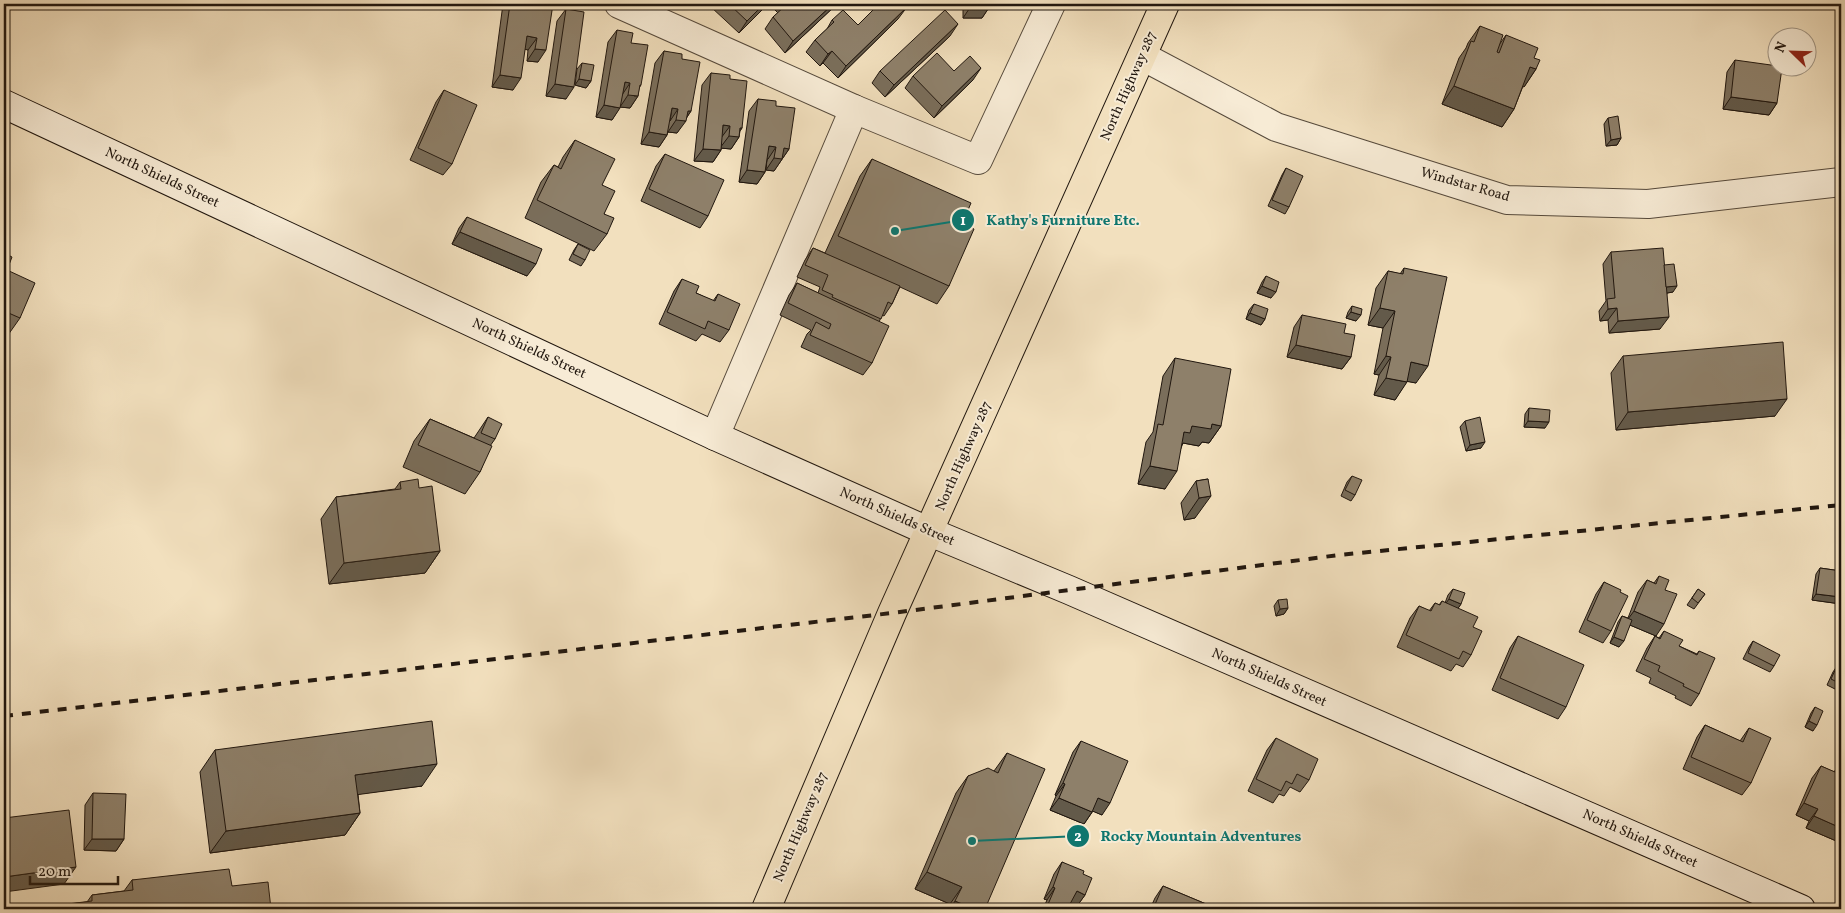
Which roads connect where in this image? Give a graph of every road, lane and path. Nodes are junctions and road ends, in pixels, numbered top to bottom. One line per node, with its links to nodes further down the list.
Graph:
1 (619, 4): 6 (street)
2 (1051, 4): 6 (street)
3 (1165, 4): 4 (highway, North Highway 287)
4 (1142, 56): 7 (street, Windstar Road); 9 (highway, North Highway 287)
5 (4, 104): 8 (street, North Shields Street)
6 (854, 109): 8 (street)
7 (1841, 182)
8 (715, 436): 9 (street, North Shields Street)
9 (930, 532): 10 (highway, North Highway 287); 11 (street, North Shields Street)
10 (766, 909)
11 (1801, 909)

